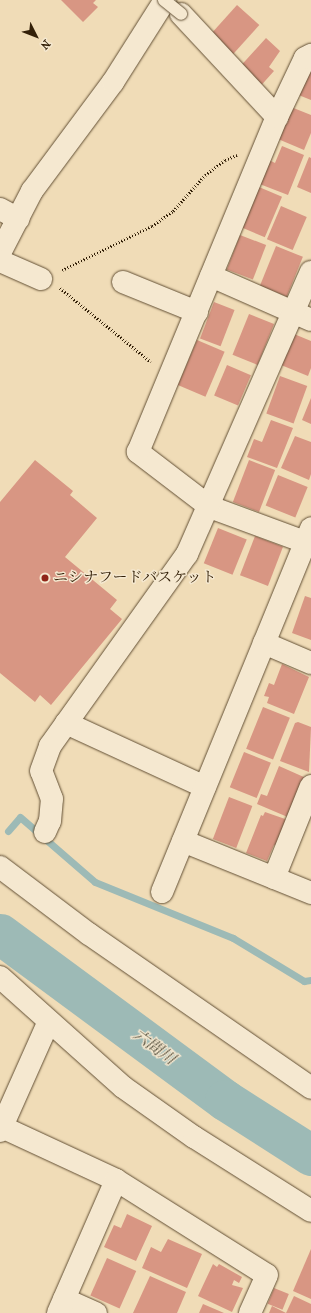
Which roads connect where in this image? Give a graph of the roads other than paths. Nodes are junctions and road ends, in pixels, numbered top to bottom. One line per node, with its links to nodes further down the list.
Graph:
1 (170, 5): 3 (street); 4 (street)
2 (311, 55): 3 (street)
3 (277, 117): 8 (street)
4 (9, 214): 5 (street)
5 (0, 253)
6 (0, 261): 9 (street)
7 (311, 272): 12 (street)
8 (212, 276): 11 (street); 12 (street)
9 (41, 280)
10 (123, 282): 11 (street)
11 (196, 312): 13 (street)
12 (302, 316): 13 (street)
13 (210, 507): 14 (street); 17 (street)
14 (308, 535): 15 (street)
15 (264, 643): 16 (street); 19 (street)
16 (311, 662)
17 (66, 723): 19 (street); 20 (street)
18 (311, 786): 23 (street)
19 (205, 787): 21 (street)
20 (45, 832)
21 (183, 841): 23 (street); 24 (street)
22 (0, 866): 28 (street)
23 (274, 878): 25 (street)
24 (162, 892)
25 (311, 892)
26 (0, 977): 27 (street)
27 (49, 1021): 29 (street); 31 (street)
28 (311, 1088)
29 (1, 1129): 30 (street)
30 (116, 1180): 32 (street); 34 (street)
31 (311, 1211)
32 (61, 1306): 33 (street)
33 (96, 1313)
34 (250, 1313)

